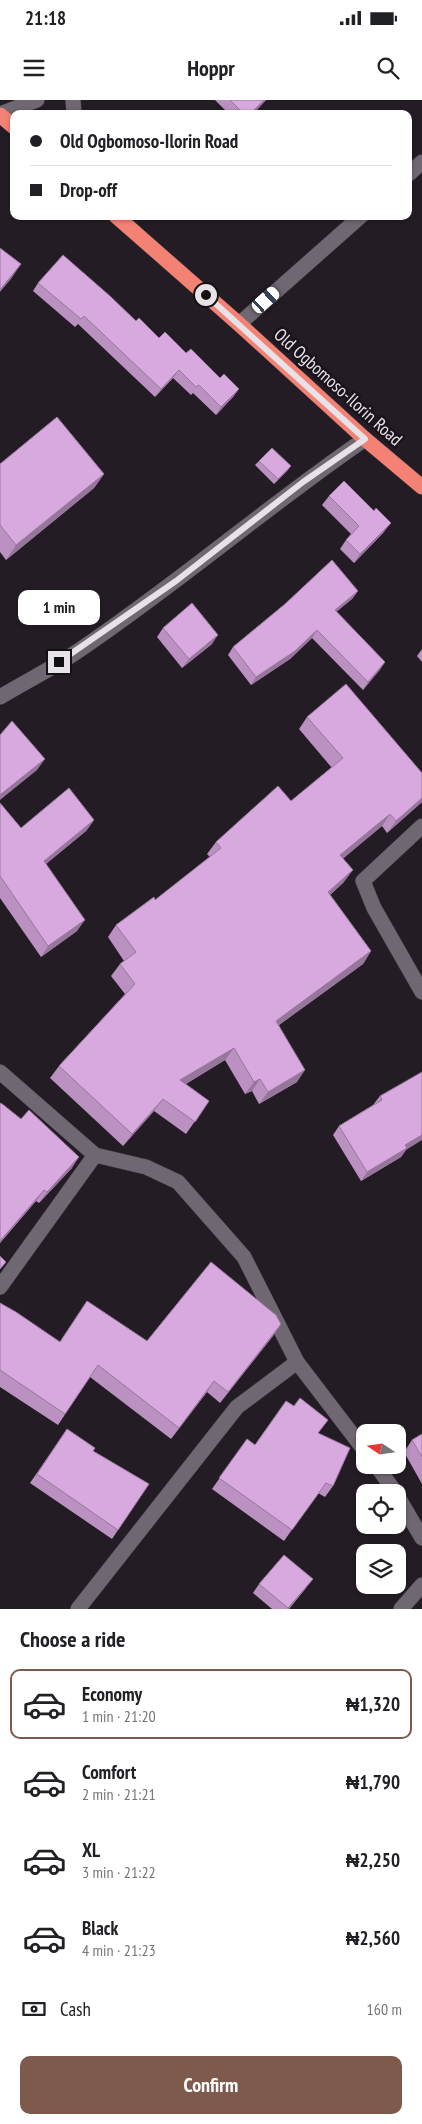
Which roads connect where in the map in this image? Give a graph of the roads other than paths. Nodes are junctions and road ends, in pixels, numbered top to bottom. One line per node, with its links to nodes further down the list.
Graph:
1 (37, 100): 2 (street)
2 (11, 110)
3 (0, 114): 4 (highway)
4 (10, 123)
5 (422, 162): 6 (street)
6 (412, 171)
7 (121, 220): 9 (highway, Old Ogbomoso-Ilorin Road)
8 (356, 220): 9 (street)
9 (239, 324): 10 (highway, Old Ogbomoso-Ilorin Road)
10 (365, 439): 11 (highway, Old Ogbomoso-Ilorin Road); 12 (street)
11 (422, 487)
12 (0, 697)
13 (422, 826): 14 (street)
14 (422, 992)
15 (0, 1072): 16 (street)
16 (95, 1155): 17 (street); 18 (street)
17 (0, 1287)
18 (297, 1362): 19 (street); 23 (street)
19 (356, 1439)
20 (406, 1510): 21 (street)
21 (422, 1538)
22 (422, 1585): 24 (street)
23 (78, 1609)
24 (401, 1609)

